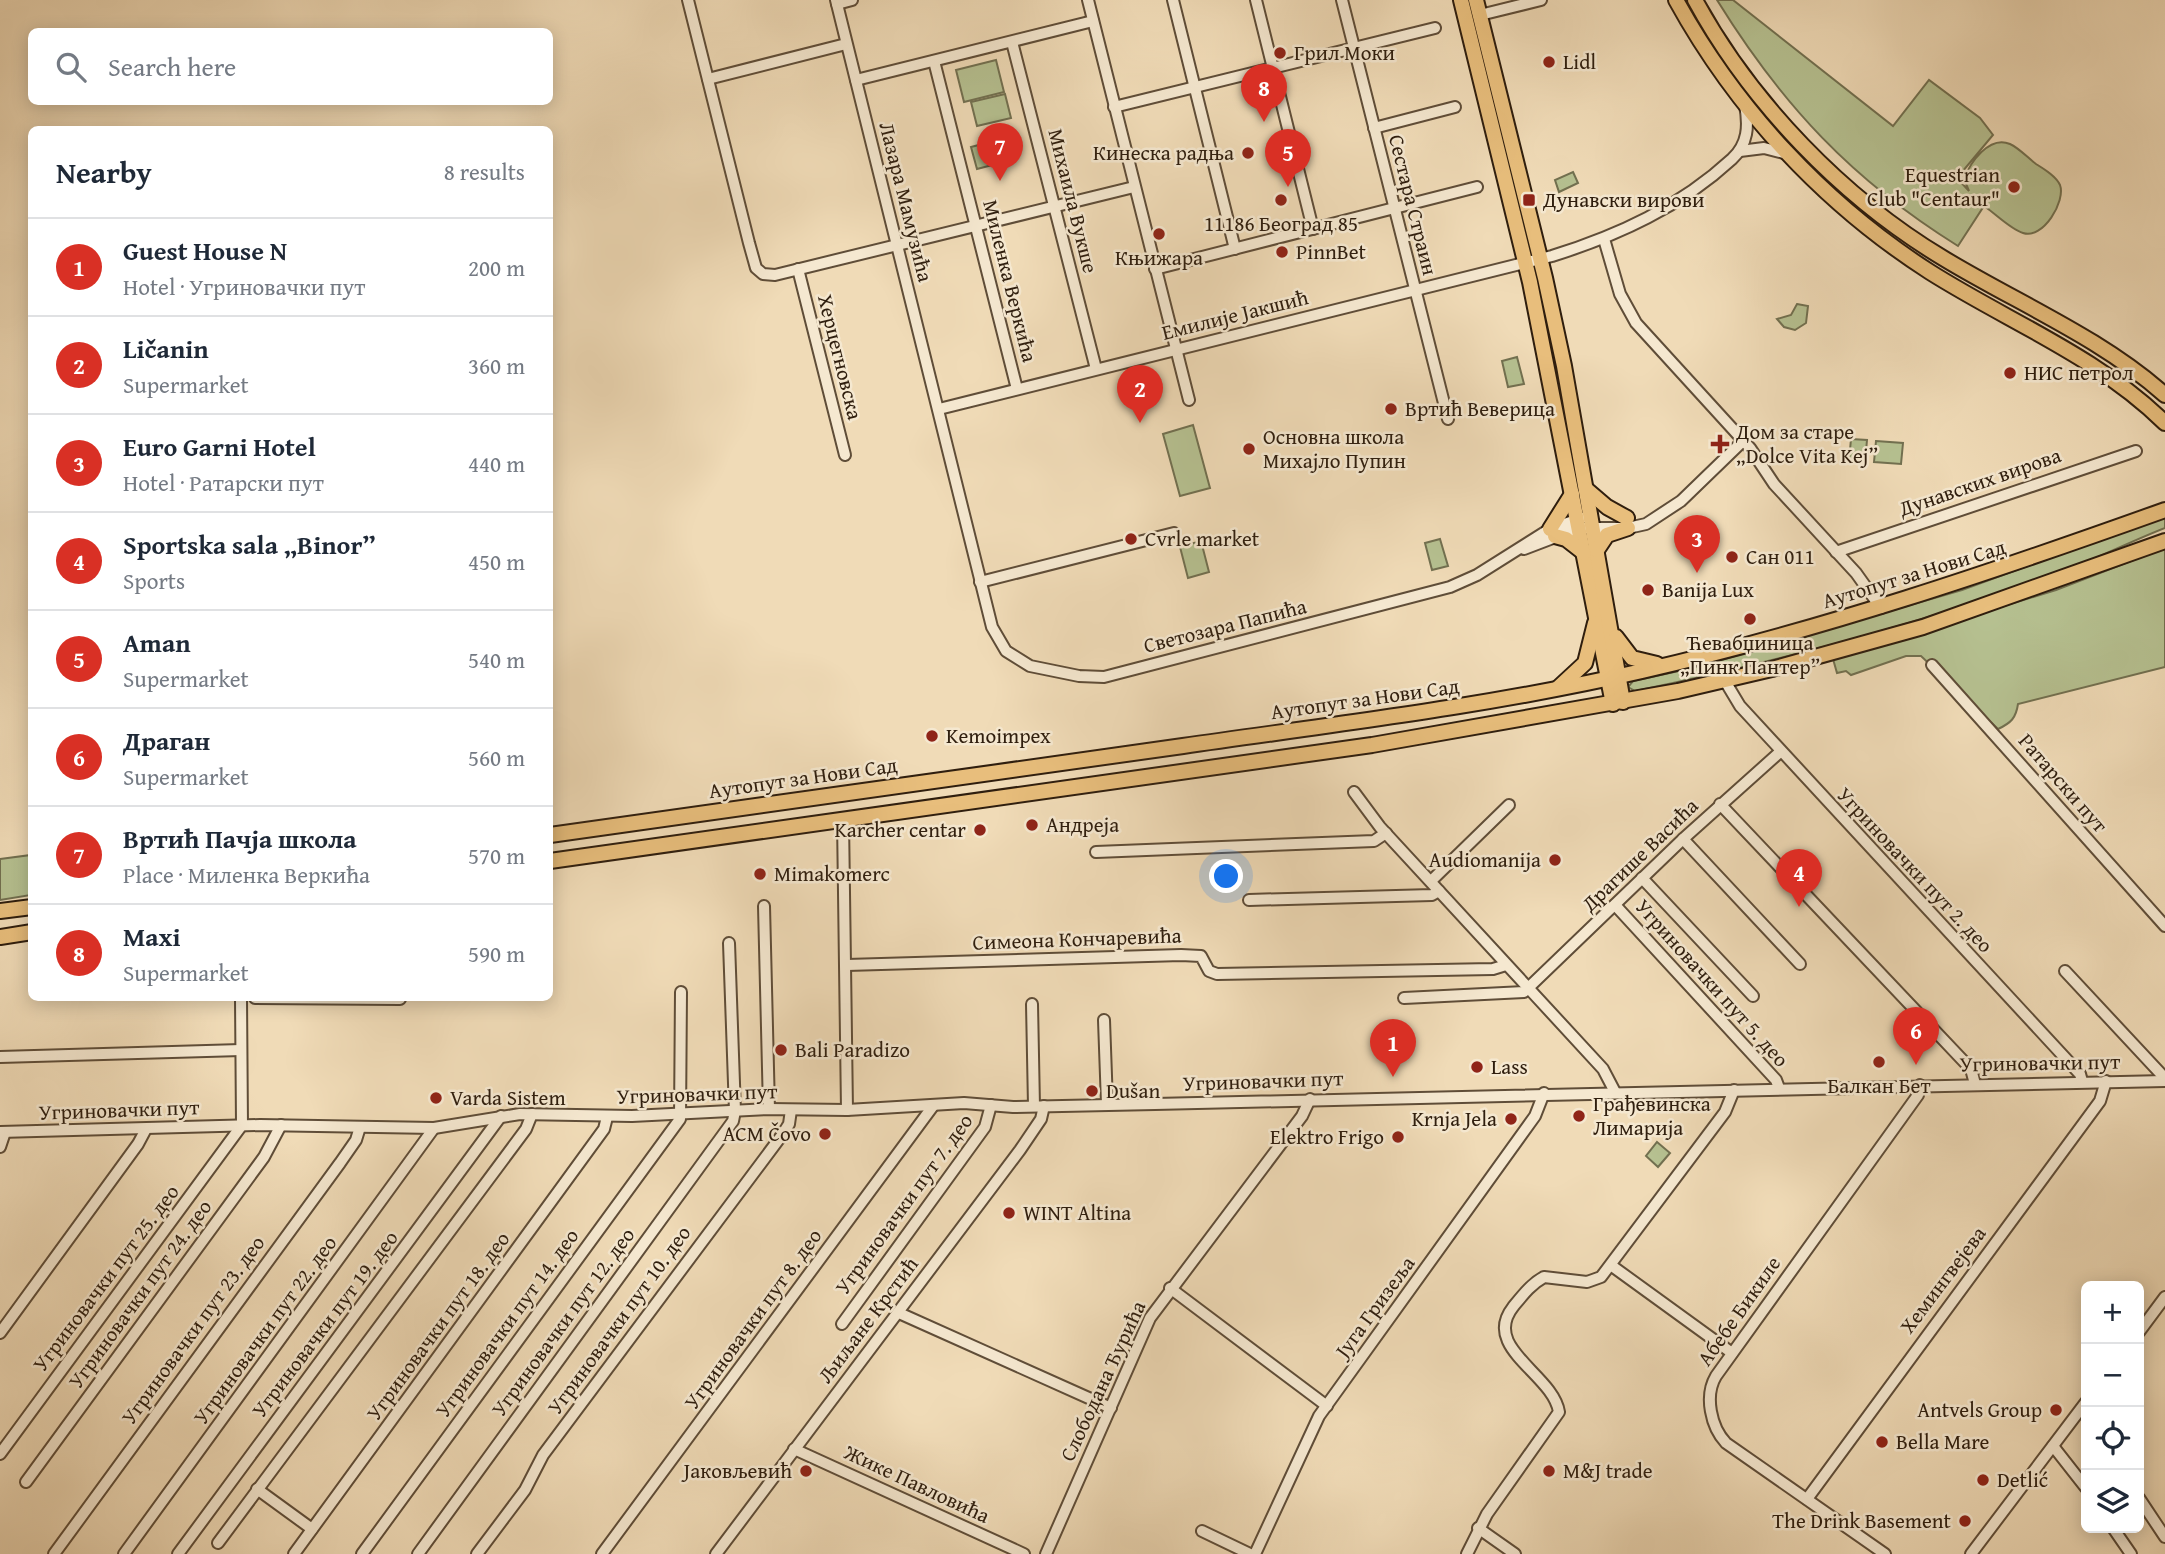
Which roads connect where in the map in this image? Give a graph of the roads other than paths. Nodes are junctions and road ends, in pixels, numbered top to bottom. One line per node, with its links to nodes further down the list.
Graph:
1 (688, 0): 20 (street)
2 (852, 0): 11 (street)
3 (1088, 0): 13 (street)
4 (1173, 0): 22 (street)
5 (1256, 0): 19 (street)
6 (1342, 0): 17 (street, Сестара Страин)
7 (1461, 0): 39 (main road)
8 (1541, 0): 12 (street)
9 (1676, 0): 23 (main road)
10 (1695, 0): 46 (main road)
11 (836, 2): 16 (street, Лазара Мамузића)
12 (1478, 7): 38 (main road)
13 (1093, 21): 15 (street); 24 (street)
14 (1435, 27): 17 (street)
15 (1012, 42): 18 (street); 31 (street, Михаила Вукше)
16 (846, 44): 20 (street); 21 (street, Лазара Мамузића)
17 (1354, 48): 19 (street); 26 (street, Сестара Страин)
18 (934, 61): 21 (street); 33 (street, Миленка Веркића)
19 (1274, 68): 22 (street); 34 (street)
20 (708, 79): 41 (street)
21 (856, 80): 36 (street, Лазара Мамузића)
22 (1196, 88): 24 (street); 37 (street)
23 (1745, 104): 27 (street); 28 (main road)
24 (1114, 107): 29 (street)
25 (1455, 107): 26 (street)
26 (1374, 128): 32 (street, Сестара Страин)
27 (1740, 151): 28 (street); 35 (street)
28 (1788, 154): 50 (main road)
29 (1134, 187): 31 (street); 40 (street)
30 (1477, 187): 32 (street)
31 (1055, 206): 33 (street); 44 (street, Михаила Вукше)
32 (1395, 208): 34 (street); 42 (street, Сестара Страин)
33 (976, 226): 36 (street); 45 (street, Миленка Веркића)
34 (1313, 229): 37 (street)
35 (1604, 239): 38 (street); 51 (street)
36 (898, 244): 41 (street); 48 (street, Лазара Мамузића)
37 (1235, 249): 40 (street)
38 (1541, 258): 39 (street, Емилије Јакшић); 54 (main road)
39 (1525, 262): 42 (street, Емилије Јакшић); 54 (main road)
40 (1155, 268): 43 (street)
41 (798, 269): 53 (street, Херцегновска)
42 (1415, 289): 43 (street, Емилије Јакшић); 49 (street, Сестара Страин)
43 (1177, 349): 44 (street, Емилије Јакшић); 47 (street)
44 (1096, 369): 45 (street, Емилије Јакшић)
45 (1017, 389): 48 (street, Емилије Јакшић)
46 (2165, 395)
47 (1189, 400)
48 (939, 409): 63 (street, Светозара Папића)
49 (1448, 419)
50 (2165, 423)
51 (1744, 441): 57 (street); 62 (street)
52 (2136, 451): 62 (street, Дунавских вирова)
53 (845, 455)
54 (1579, 491): 56 (main road); 57 (main road); 58 (main road)
55 (2163, 510): 64 (main road, Аутопут за Нови Сад)
56 (1585, 522): 57 (street); 58 (street, Светозара Папића); 61 (main road)
57 (1628, 523): 61 (main road)
58 (1553, 532): 61 (main road); 63 (street, Светозара Папића)
59 (1174, 533): 63 (street)
60 (2165, 541): 70 (main road)
61 (1591, 552): 65 (main road); 66 (main road)
62 (1836, 552): 64 (street)
63 (980, 582)
64 (1881, 608): 67 (main road, Аутопут за Нови Сад)
65 (1597, 615): 69 (main road); 71 (main road)
66 (1611, 627): 67 (main road); 69 (main road)
67 (1676, 663): 69 (main road, Аутопут за Нови Сад)
68 (1931, 665): 91 (street, Ратарски пут)
69 (1613, 677): 71 (main road, Аутопут за Нови Сад); 72 (main road)
70 (1725, 681): 72 (main road); 73 (street, Угриновачки пут 2. део)
71 (1556, 689): 79 (main road, Аутопут за Нови Сад)
72 (1618, 703): 77 (main road)
73 (1780, 752): 75 (street, Драгише Васића); 108 (street, Угриновачки пут 2. део)
74 (1354, 792): 78 (street)
75 (1720, 804): 80 (street, Драгише Васића); 112 (street)
76 (1509, 805): 84 (street)
77 (843, 820): 82 (main road); 96 (street)
78 (1386, 833): 81 (street); 84 (street)
79 (553, 835)
80 (1683, 839): 83 (street, Драгише Васића); 95 (street)
81 (1096, 852)
82 (553, 861)
83 (1642, 878): 87 (street, Драгише Васића); 101 (street)
84 (1431, 881): 85 (street)
85 (1439, 891): 86 (street); 97 (street)
86 (1249, 900)
87 (1615, 905): 99 (street, Драгише Васића); 113 (street, Угриновачки пут 5. део)
88 (764, 906): 122 (street)
89 (28, 908): 90 (main road)
90 (0, 911)
91 (2165, 926)
92 (28, 933): 93 (main road)
93 (0, 937)
94 (729, 943): 125 (street)
95 (1800, 964)
96 (847, 965): 97 (street, Симеона Кончаревића); 124 (street)
97 (1506, 965): 99 (street)
98 (2065, 971): 110 (street)
99 (1528, 989): 102 (street); 115 (street)
100 (681, 992): 127 (street)
101 (1753, 996)
102 (1404, 998)
103 (241, 1001): 106 (street)
104 (1032, 1004): 121 (street)
105 (1104, 1020): 118 (street)
106 (241, 1050): 107 (street); 130 (street)
107 (0, 1057)
108 (2082, 1081): 109 (street, Угриновачки пут); 112 (street, Угриновачки пут)
109 (2106, 1081): 110 (street, Угриновачки пут); 154 (street, Хемингвејева)
110 (2164, 1081)
111 (1920, 1084): 112 (street, Угриновачки пут); 113 (street, Угриновачки пут); 144 (street, Абебе Бикиле)
112 (1975, 1084)
113 (1779, 1088): 114 (street, Угриновачки пут)
114 (1734, 1090): 115 (street, Угриновачки пут); 137 (street)
115 (1615, 1092): 116 (street, Угриновачки пут)
116 (1544, 1093): 117 (street, Угриновачки пут); 145 (street, Југа Гризеља)
117 (1310, 1099): 118 (street, Угриновачки пут); 138 (street, Слободана Ђурића)
118 (1107, 1104): 121 (street, Угриновачки пут)
119 (991, 1105): 120 (street, Угриновачки пут); 121 (street, Угриновачки пут); 141 (street, Угриновачки пут 7. део)
120 (933, 1106): 124 (street, Угриновачки пут); 169 (street, Угриновачки пут 8. део)
121 (1039, 1106): 140 (street, Љиљане Крстић)
122 (769, 1109): 123 (street, Угриновачки пут); 125 (street, Угриновачки пут)
123 (791, 1110): 124 (street, Угриновачки пут); 168 (street, Угриновачки пут 10. део)
124 (847, 1110)
125 (735, 1111): 127 (street, Угриновачки пут); 167 (street, Угриновачки пут 12. део)
126 (531, 1114): 128 (street, Угриновачки пут); 129 (street, Угриновачки пут); 153 (street)
127 (682, 1115): 129 (street, Угриновачки пут); 166 (street, Угриновачки пут 14. део)
128 (501, 1116): 133 (street, Угриновачки пут); 164 (street, Угриновачки пут 19. део)
129 (607, 1117): 157 (street, Угриновачки пут 18. део)
130 (242, 1125): 131 (street, Угриновачки пут); 134 (street, Угриновачки пут); 150 (street, Угриновачки пут 25. део)
131 (281, 1125): 132 (street, Угриновачки пут); 151 (street, Угриновачки пут 24. део)
132 (360, 1127): 133 (street, Угриновачки пут); 162 (street, Угриновачки пут 23. део)
133 (434, 1128): 163 (street, Угриновачки пут 22. део)
134 (146, 1129): 135 (street, Угриновачки пут); 143 (street)
135 (3, 1132): 136 (street)
136 (0, 1147)
137 (1612, 1266): 144 (street); 156 (street)
138 (1170, 1288): 145 (street); 146 (street, Слободана Ђурића)
139 (2165, 1297): 142 (street)
140 (899, 1313): 146 (street); 149 (street, Љиљане Крстић)
141 (842, 1324)
142 (2144, 1325)
143 (0, 1333)
144 (1732, 1353): 154 (street, Абебе Бикиле)
145 (1327, 1406): 173 (street, Југа Гризеља)
146 (1111, 1408): 172 (street, Слободана Ђурића)
147 (2081, 1417): 148 (street)
148 (2053, 1446): 152 (street); 177 (street)
149 (794, 1449): 170 (street, Љиљане Крстић); 171 (street, Жике Павловића)
150 (0, 1454)
151 (26, 1482)
152 (2081, 1482)
153 (257, 1489): 157 (street); 161 (street)
154 (1807, 1499): 176 (street, Абебе Бикиле)
155 (2144, 1506): 160 (street)
156 (1478, 1528): 174 (street); 175 (street)
157 (312, 1529): 165 (street, Угриновачки пут 18. део)
158 (1202, 1531): 173 (street)
159 (2116, 1533): 178 (street)
160 (2165, 1537)
161 (218, 1543)
162 (54, 1554)
163 (124, 1554)
164 (178, 1554)
165 (294, 1554)
166 (362, 1554)
167 (418, 1554)
168 (477, 1554)
169 (602, 1554)
170 (716, 1554)
171 (1024, 1554)
172 (1046, 1554)
173 (1252, 1554)
174 (1467, 1554)
175 (1515, 1554)
176 (1885, 1554)
177 (1971, 1554)
178 (2131, 1554)

